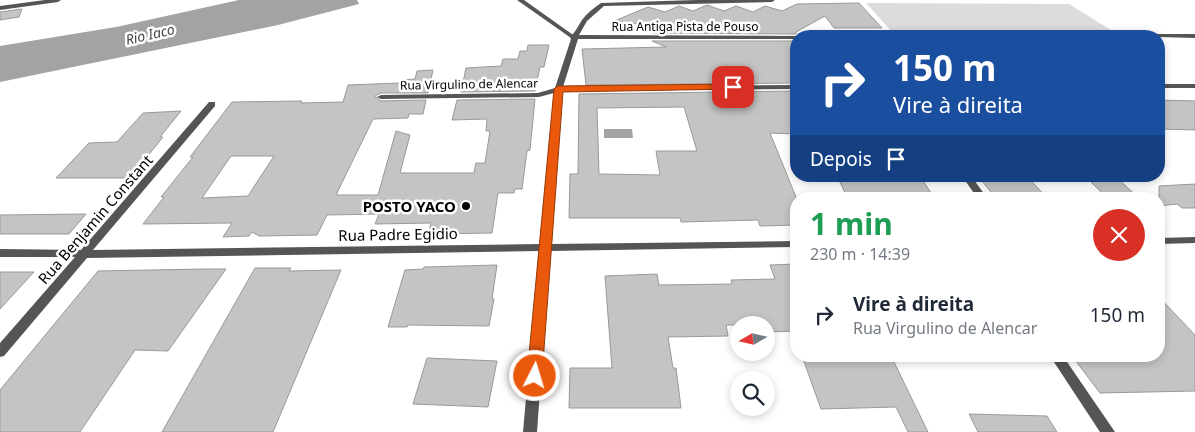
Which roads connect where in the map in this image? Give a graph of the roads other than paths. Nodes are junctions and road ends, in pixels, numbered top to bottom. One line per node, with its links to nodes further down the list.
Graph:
1 (58, 0): 5 (street)
2 (520, 0): 8 (street)
3 (754, 0): 4 (street); 8 (street)
4 (772, 0)
5 (0, 8)
6 (1165, 36): 7 (street)
7 (1195, 36)
8 (573, 37): 9 (street, Rua Antiga Pista de Pouso); 13 (street)
9 (790, 37)
10 (1165, 86): 11 (street)
11 (1195, 86)
12 (790, 87): 13 (street, Rua Virgulino de Alencar)
13 (558, 89): 14 (street, Rua Virgulino de Alencar); 19 (street)
14 (381, 97)
15 (212, 104): 21 (street, Rua Benjamin Constant)
16 (1165, 240): 17 (street)
17 (1195, 240)
18 (790, 244): 19 (street, Rua Padre Egidio)
19 (546, 246): 21 (street, Rua Padre Egidio); 24 (street)
20 (0, 252): 21 (street, Rua Padre Egidio)
21 (84, 254): 22 (street, Rua Benjamin Constant)
22 (0, 352)
23 (1060, 362): 25 (street)
24 (530, 432)
25 (1108, 432)

